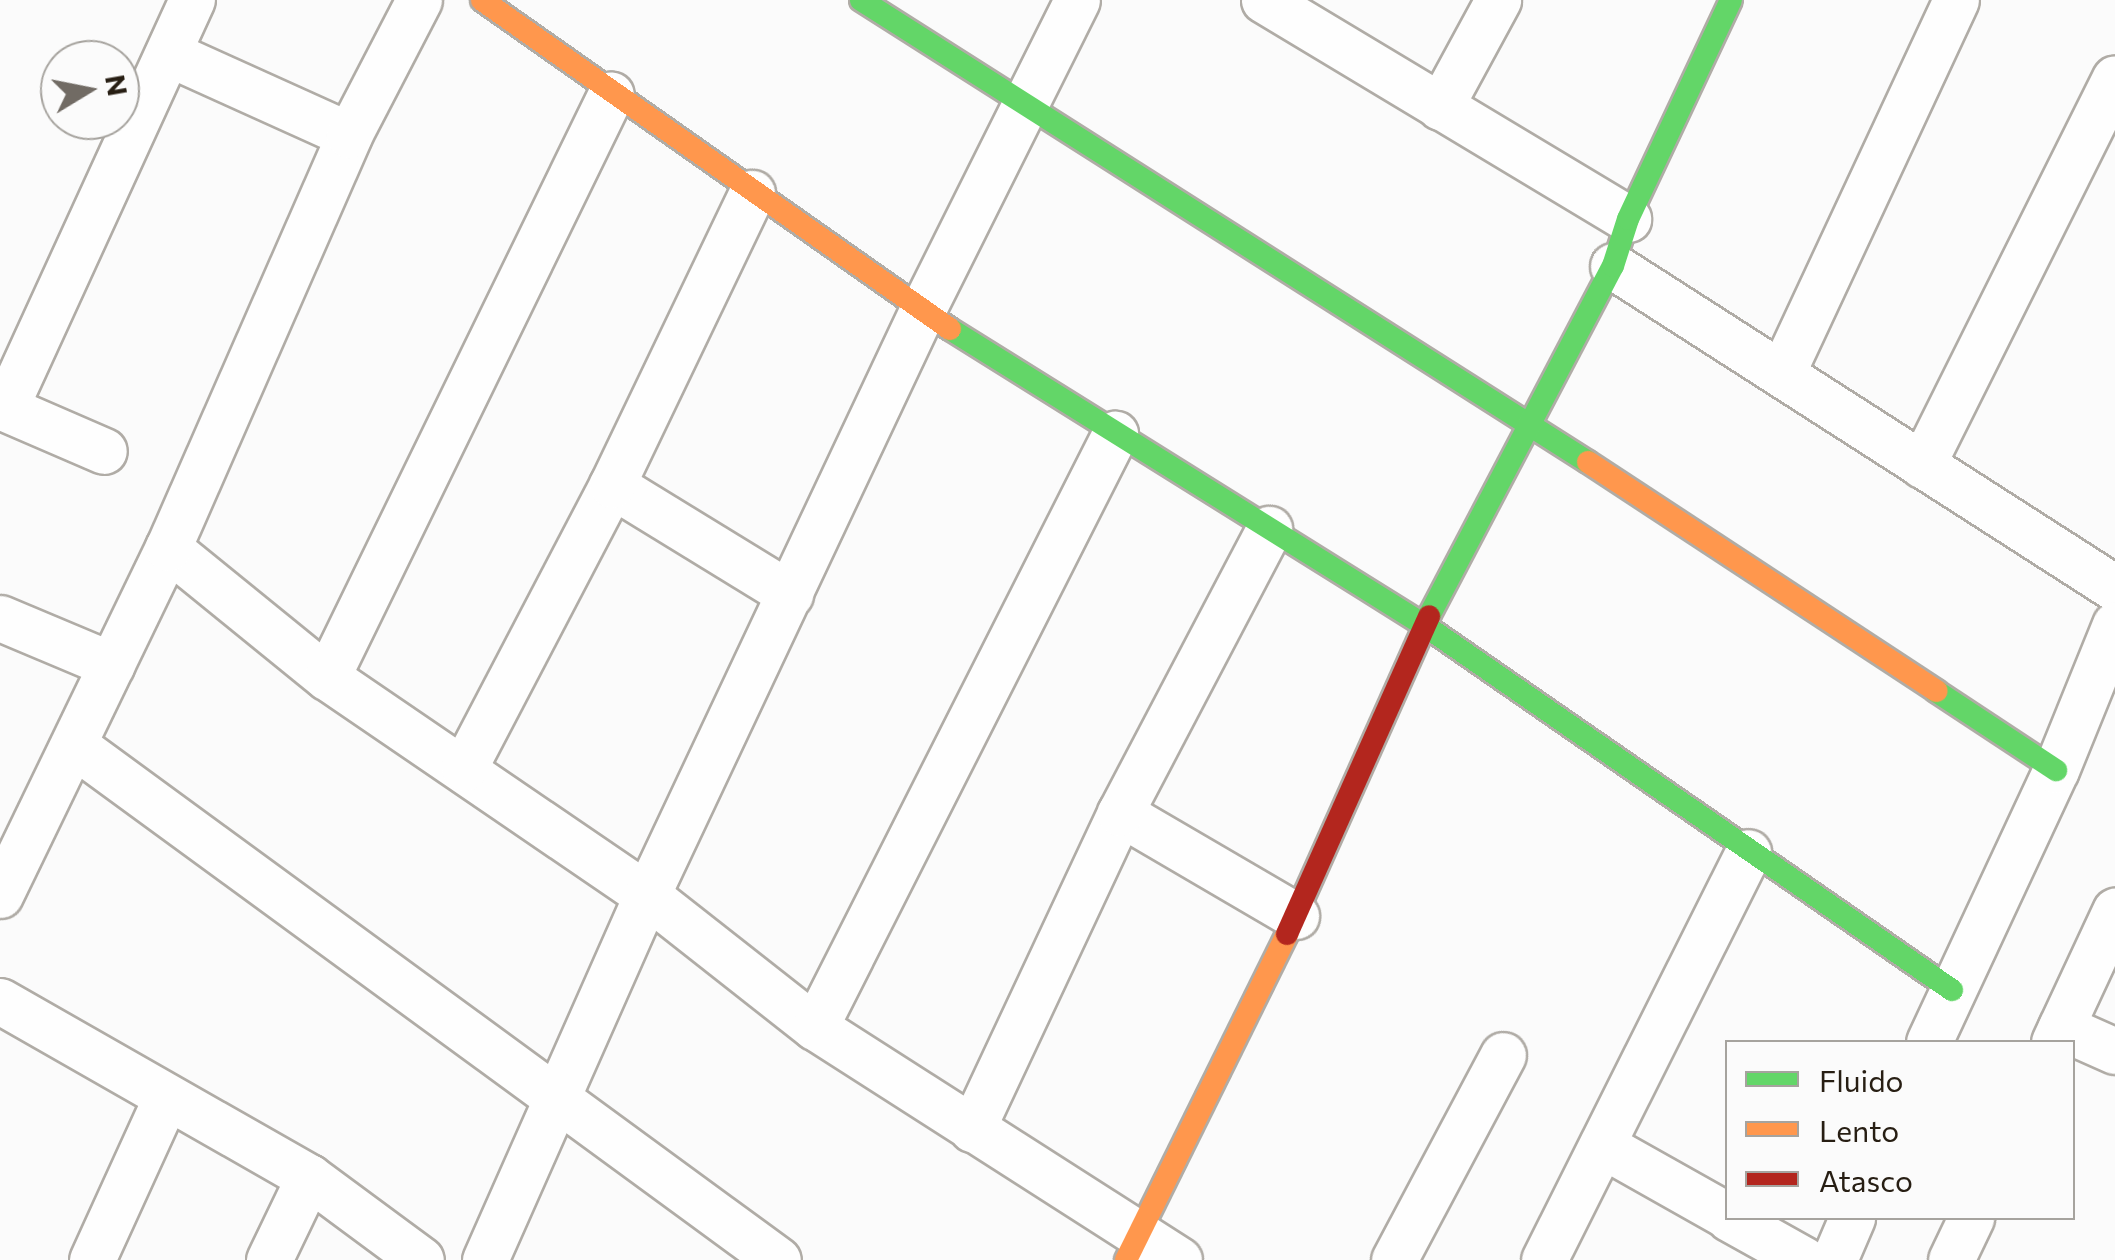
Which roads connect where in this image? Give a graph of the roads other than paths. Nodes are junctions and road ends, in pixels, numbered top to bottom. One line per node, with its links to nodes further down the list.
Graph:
1 (192, 0): 10 (street)
2 (419, 0): 15 (street)
3 (482, 0): 11 (street)
4 (861, 0): 13 (street)
5 (1077, 0): 13 (street)
6 (1498, 0): 14 (street)
7 (1731, 0): 17 (street)
8 (1956, 0): 20 (street)
9 (1290, 7): 14 (street)
10 (170, 54): 15 (street); 21 (street)
11 (611, 94): 16 (street); 35 (street)
12 (2110, 99): 25 (street)
13 (1022, 102): 19 (street); 22 (street)
14 (1440, 107): 17 (street)
15 (349, 134): 28 (street)
16 (752, 192): 19 (street); 26 (street)
17 (1628, 219): 18 (street)
18 (1613, 266): 20 (street); 22 (street)
19 (922, 310): 23 (street); 30 (street)
20 (1782, 371): 25 (street)
21 (2, 407): 24 (street)
22 (1527, 422): 32 (street); 38 (street)
23 (1115, 434): 27 (street); 47 (street)
24 (104, 452)
25 (1922, 465): 29 (street)
26 (612, 485): 30 (street); 37 (street)
27 (1269, 529): 32 (street); 39 (street)
28 (168, 548): 34 (street); 35 (street)
29 (2115, 588)
30 (790, 594): 42 (street)
31 (0, 618): 34 (street)
32 (1424, 625): 40 (street); 44 (street)
33 (2115, 626): 38 (street)
34 (112, 664): 36 (street)
35 (326, 677): 37 (street)
36 (74, 745): 41 (street); 53 (street)
37 (464, 768): 42 (street)
38 (2056, 770): 45 (street)
39 (1120, 813): 44 (street); 54 (street)
40 (1748, 852): 45 (street); 55 (street)
41 (2, 886)
42 (647, 895): 47 (street); 53 (street)
43 (2115, 912): 48 (street)
44 (1296, 916): 61 (street)
45 (1952, 990): 49 (street)
46 (0, 1001): 52 (street)
47 (814, 1028): 54 (street)
48 (2057, 1035): 50 (street)
49 (1930, 1040)
50 (2115, 1051)
51 (1503, 1055): 68 (street)
52 (165, 1100): 56 (street); 62 (street)
53 (554, 1101): 65 (street); 66 (street)
54 (972, 1128): 61 (street)
55 (1602, 1144): 57 (street); 69 (street)
56 (309, 1177): 63 (street); 64 (street)
57 (1725, 1215)
58 (1733, 1220): 70 (street)
59 (1851, 1220): 71 (street)
60 (1970, 1220): 72 (street)
61 (1131, 1247): 67 (street)
62 (92, 1260)
63 (269, 1260)
64 (421, 1260)
65 (485, 1260)
66 (778, 1260)
67 (1179, 1260)
68 (1394, 1260)
69 (1544, 1260)
70 (1804, 1260)
71 (1834, 1260)
72 (1951, 1260)

